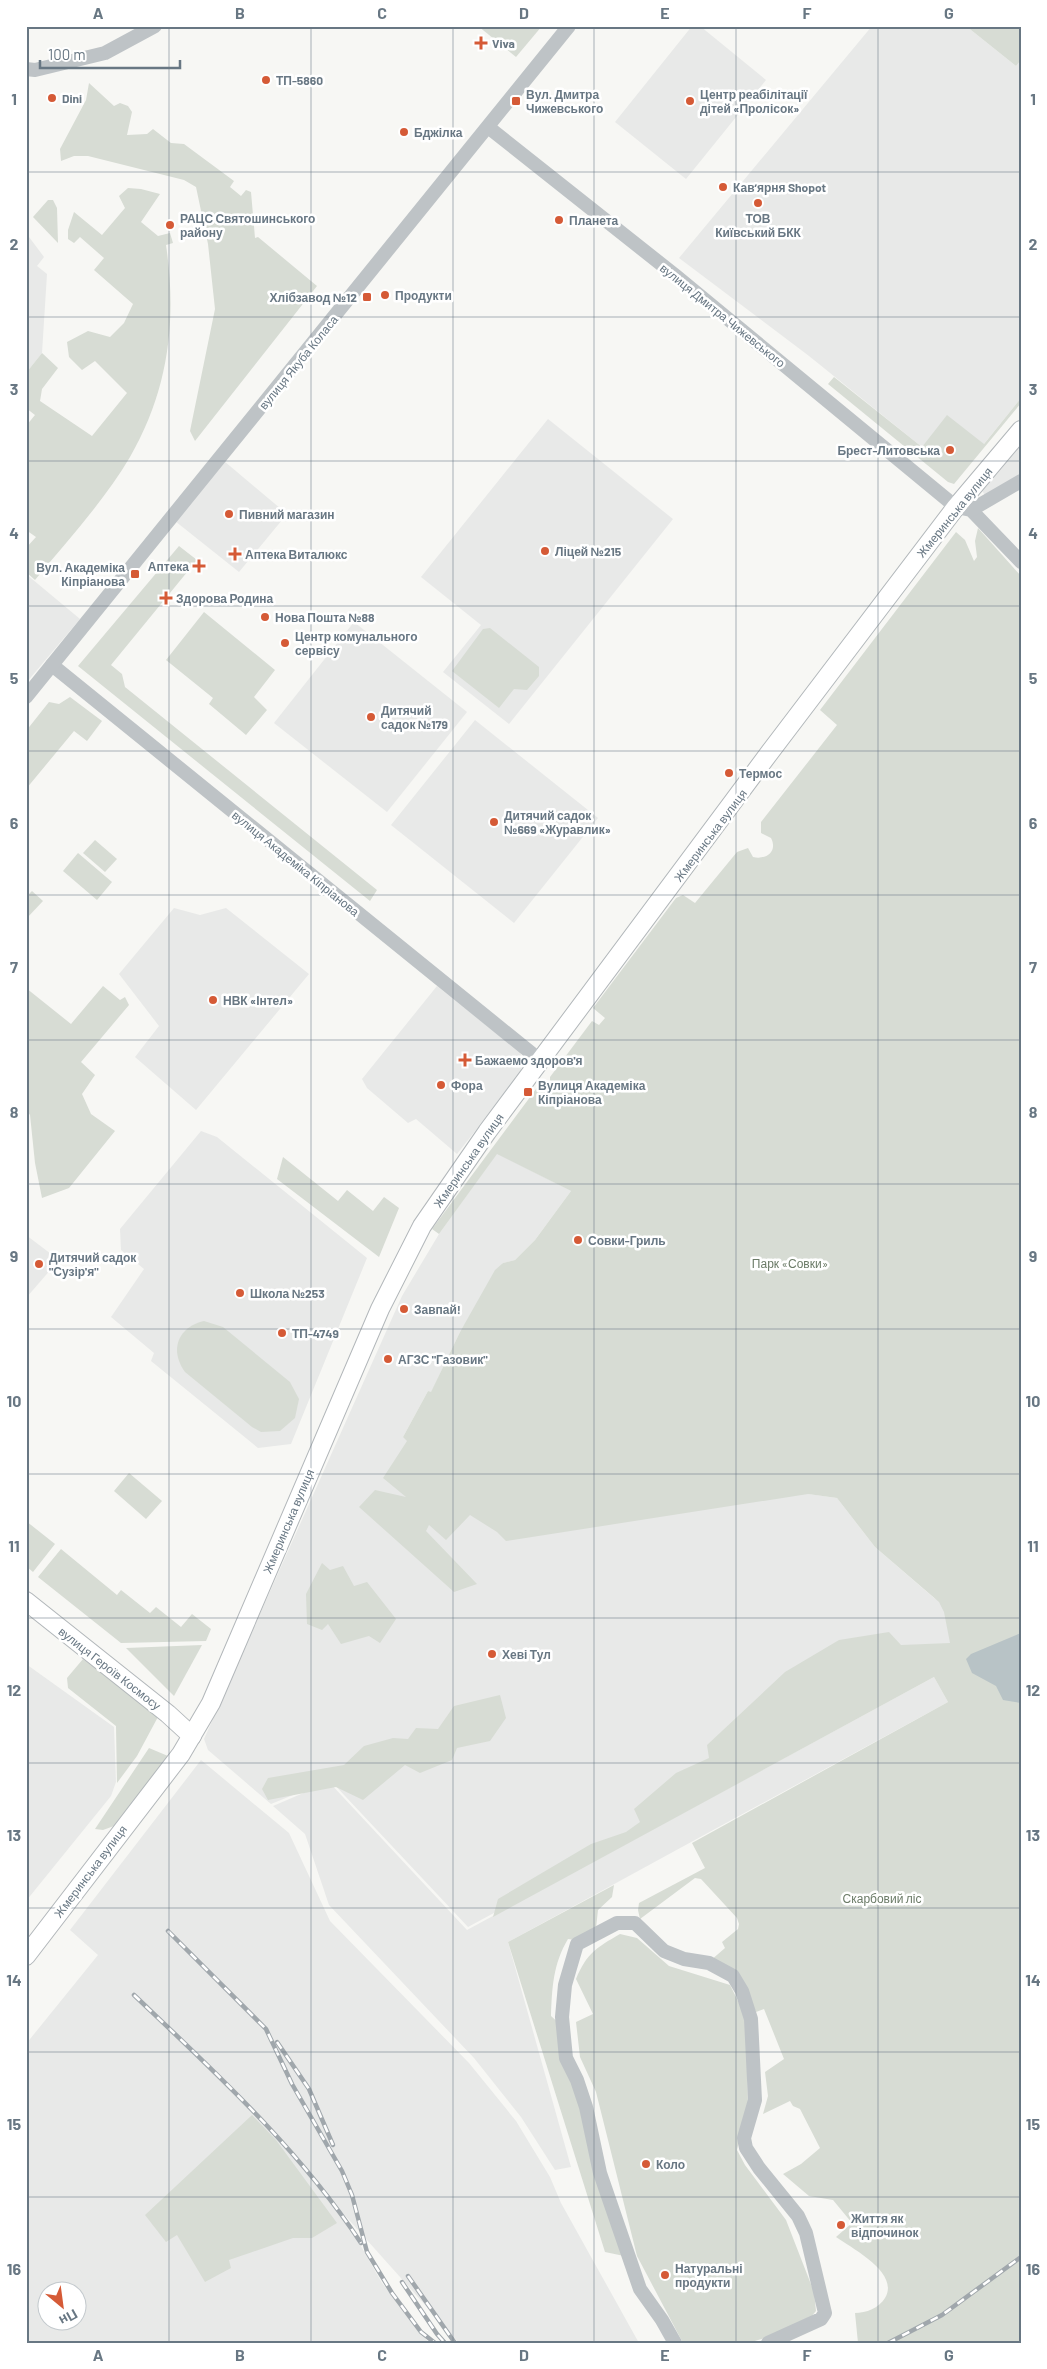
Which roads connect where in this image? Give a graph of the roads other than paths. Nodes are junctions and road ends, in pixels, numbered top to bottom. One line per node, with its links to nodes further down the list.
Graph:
1 (155, 26): 3 (street)
2 (569, 26): 4 (street, вулиця Якуба Коласа)
3 (26, 69)
4 (488, 128): 7 (street, вулиця Дмитра Чижевського); 9 (street, вулиця Якуба Коласа)
5 (1021, 430): 7 (main road, Жмеринська вулиця)
6 (1021, 480): 7 (street)
7 (963, 508): 8 (street, вулиця Дмитра Чижевського); 11 (main road, Жмеринська вулиця)
8 (1021, 562)
9 (52, 665): 10 (street, вулиця Якуба Коласа); 11 (street, вулиця Академіка Кіпріанова)
10 (26, 697)
11 (541, 1061): 13 (main road, Жмеринська вулиця)
12 (26, 1601): 13 (main road, вулиця Героїв Космосу)
13 (192, 1736): 14 (main road, Жмеринська вулиця)
14 (26, 1956)
15 (674, 2343): 16 (street)
16 (768, 2343)

